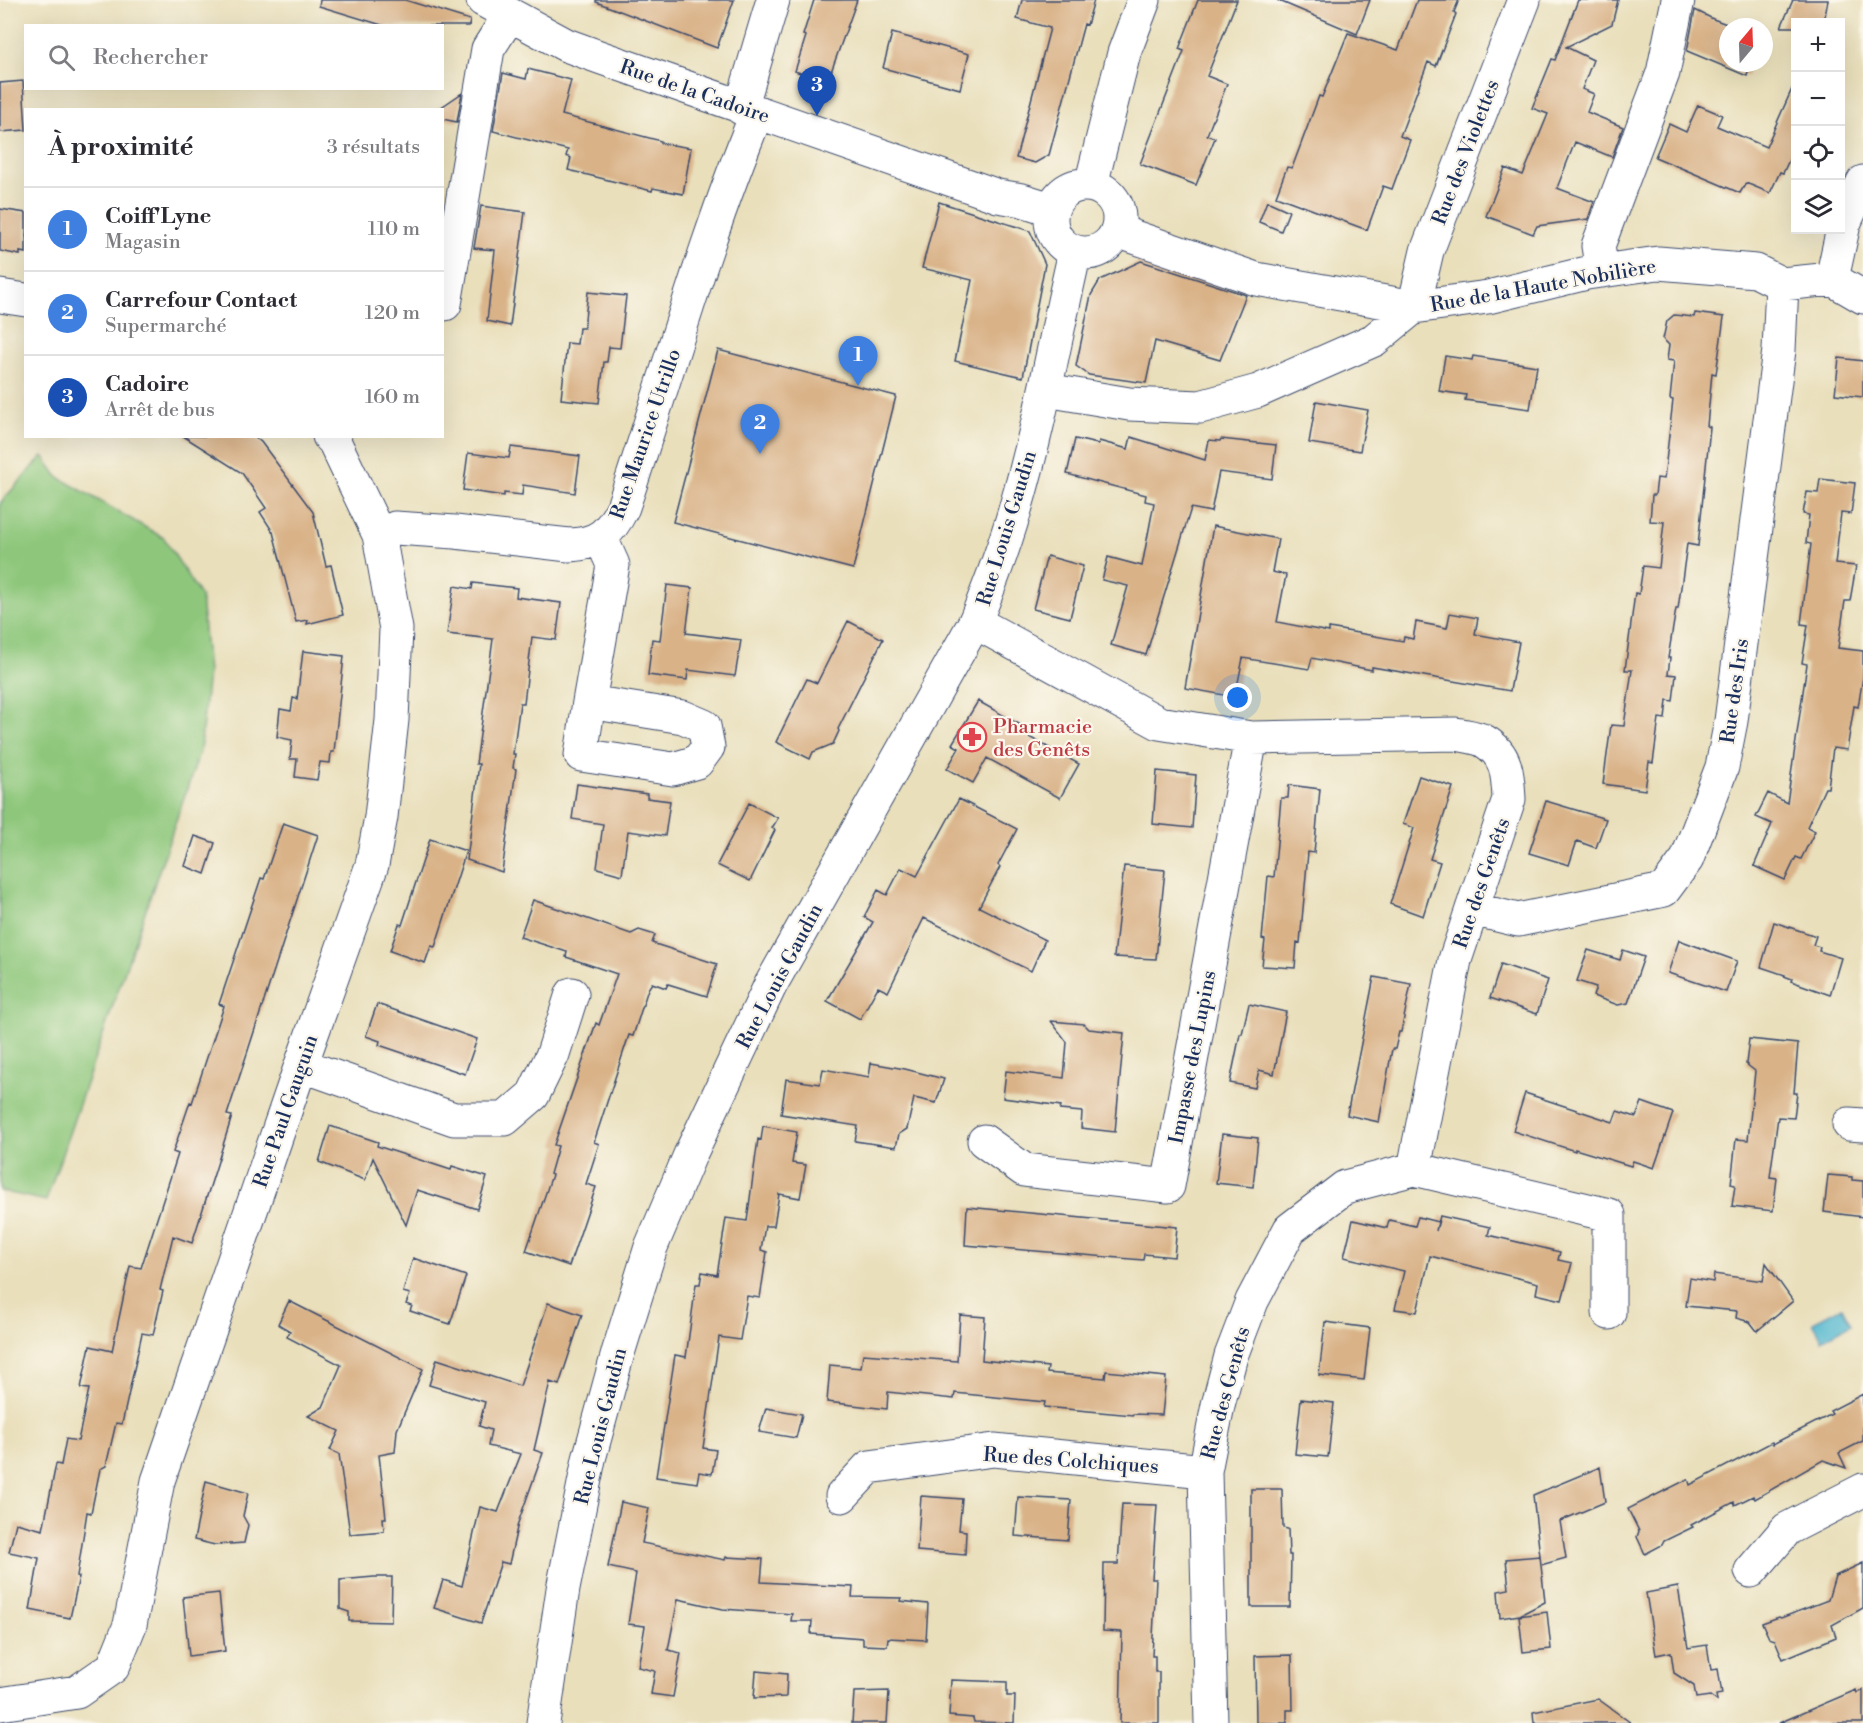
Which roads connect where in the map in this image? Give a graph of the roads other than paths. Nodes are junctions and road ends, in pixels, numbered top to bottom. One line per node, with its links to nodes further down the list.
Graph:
1 (773, 0): 6 (street, Rue Maurice Utrillo)
2 (1144, 0): 8 (street)
3 (1524, 0): 19 (street, Rue des Violettes)
4 (1678, 0): 12 (street)
5 (496, 8): 6 (street, Rue de la Cadoire); 18 (street)
6 (749, 110): 9 (street, Rue de la Cadoire); 23 (street, Rue Maurice Utrillo)
7 (1863, 182): 13 (street)
8 (1091, 185): 9 (street); 10 (street)
9 (1052, 209): 11 (street)
10 (1117, 231): 11 (street); 19 (street, Rue de la Haute Nobilière)
11 (1075, 252): 20 (street, Rue Louis Gaudin)
12 (1602, 271): 14 (street, Rue de la Haute Nobilière); 19 (street, Rue de la Haute Nobilière)
13 (1832, 279): 14 (street); 16 (street)
14 (1782, 284): 27 (street, Rue des Iris)
15 (0, 296): 17 (street)
16 (1863, 297)
17 (24, 300)
18 (444, 304)
19 (1414, 307): 20 (street)
20 (1046, 390): 24 (street, Rue Louis Gaudin)
21 (331, 438): 22 (street, Rue Paul Gauguin)
22 (379, 535): 23 (street, Rue Maurice Utrillo); 29 (street, Rue Paul Gauguin)
23 (601, 538): 25 (street)
24 (975, 622): 26 (street, Rue des Genêts); 38 (street, Rue Louis Gaudin)
25 (589, 702)
26 (1251, 738): 27 (street, Rue des Genêts); 30 (street, Impasse des Lupins)
27 (1472, 909): 31 (street, Rue des Genêts)
28 (572, 994): 29 (street)
29 (301, 1065): 37 (street, Rue Paul Gauguin)
30 (984, 1141)
31 (1414, 1169): 32 (street); 33 (street, Rue des Genêts)
32 (1609, 1313)
33 (1205, 1471): 35 (street, Rue des Colchiques); 39 (street, Rue des Genêts)
34 (1863, 1490): 36 (street)
35 (842, 1496)
36 (1751, 1571)
37 (0, 1704)
38 (543, 1723)
39 (1211, 1723)

